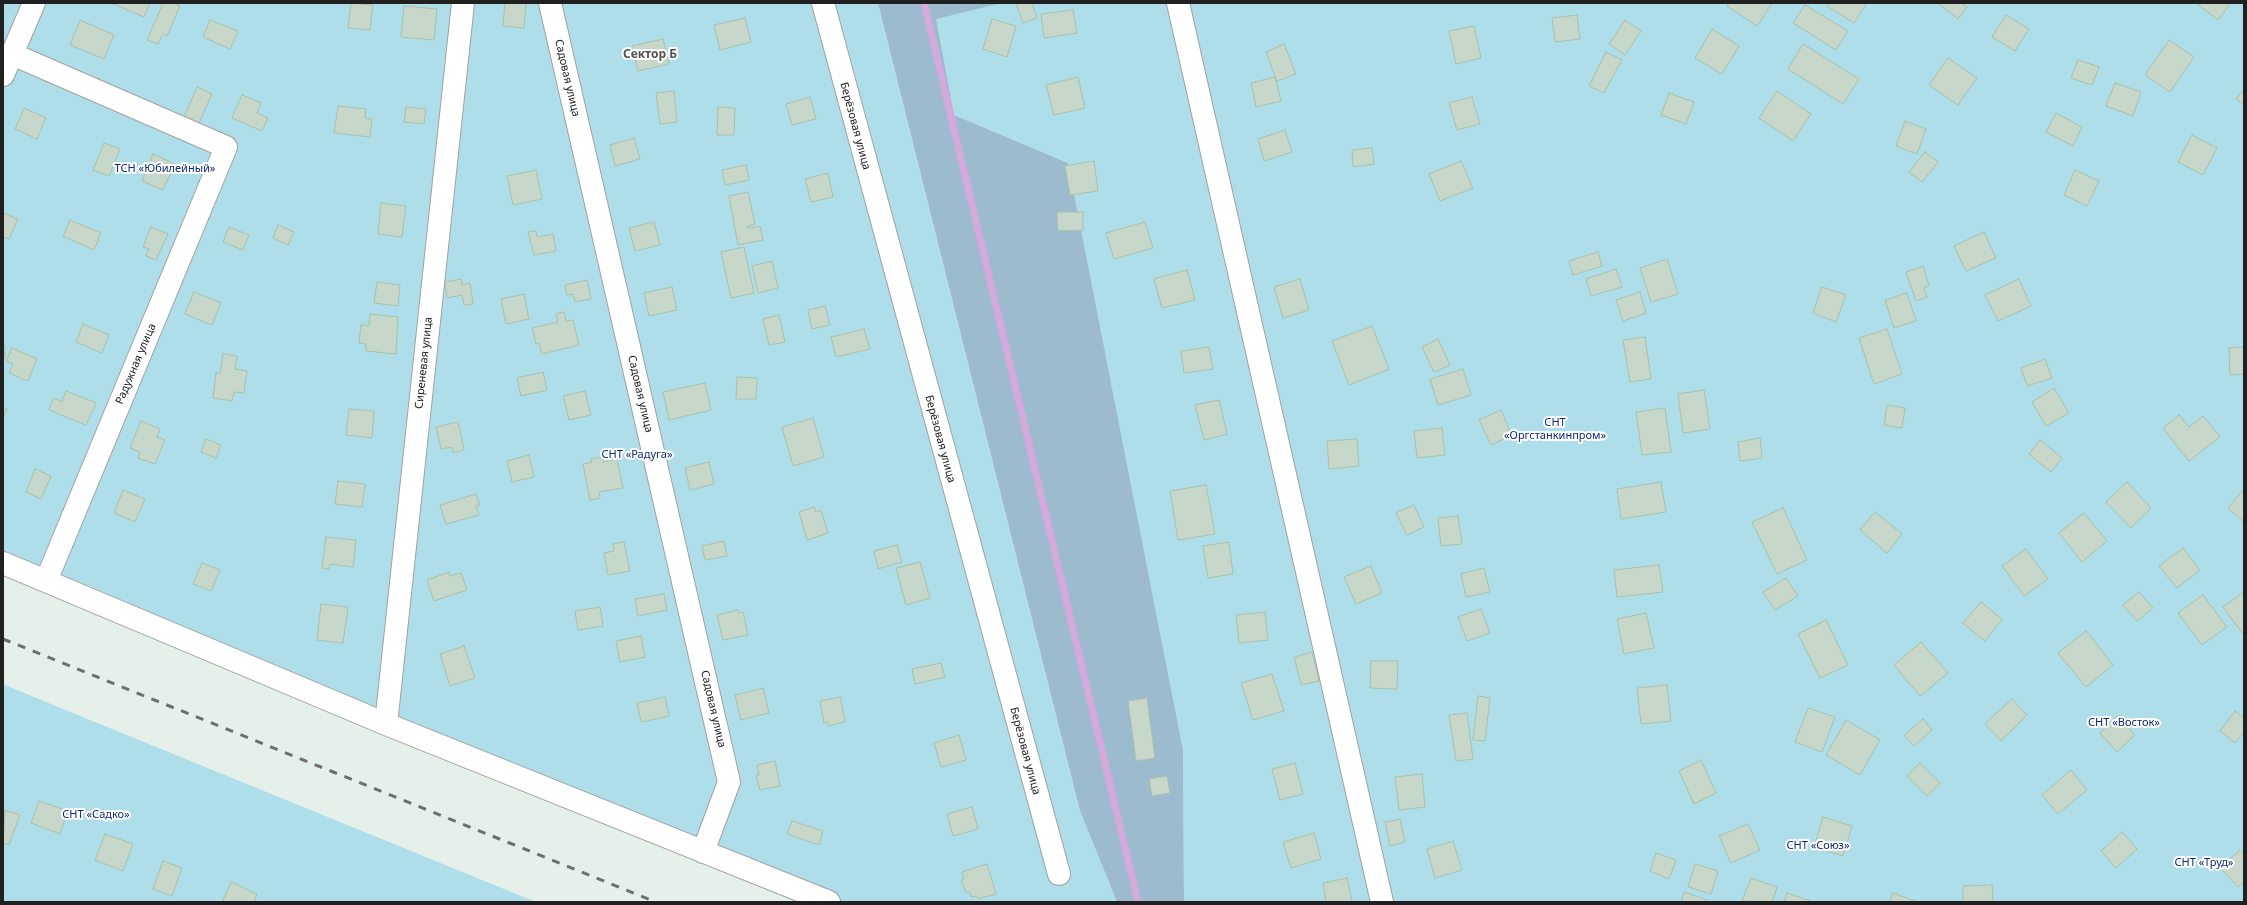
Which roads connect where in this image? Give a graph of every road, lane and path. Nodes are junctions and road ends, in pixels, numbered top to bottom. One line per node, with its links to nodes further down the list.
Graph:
1 (34, 3): 6 (street)
2 (463, 3): 10 (street, Сиреневая улица)
3 (550, 3): 11 (street, Садовая улица)
4 (823, 3): 12 (street, Берёзовая улица)
5 (1178, 3): 14 (street)
6 (12, 54): 7 (street); 9 (street, Радужная улица)
7 (3, 75)
8 (3, 563): 9 (street)
9 (46, 581): 10 (street)
10 (386, 724): 11 (street)
11 (703, 852): 13 (street)
12 (1059, 874)
13 (829, 902)
14 (1382, 902)

